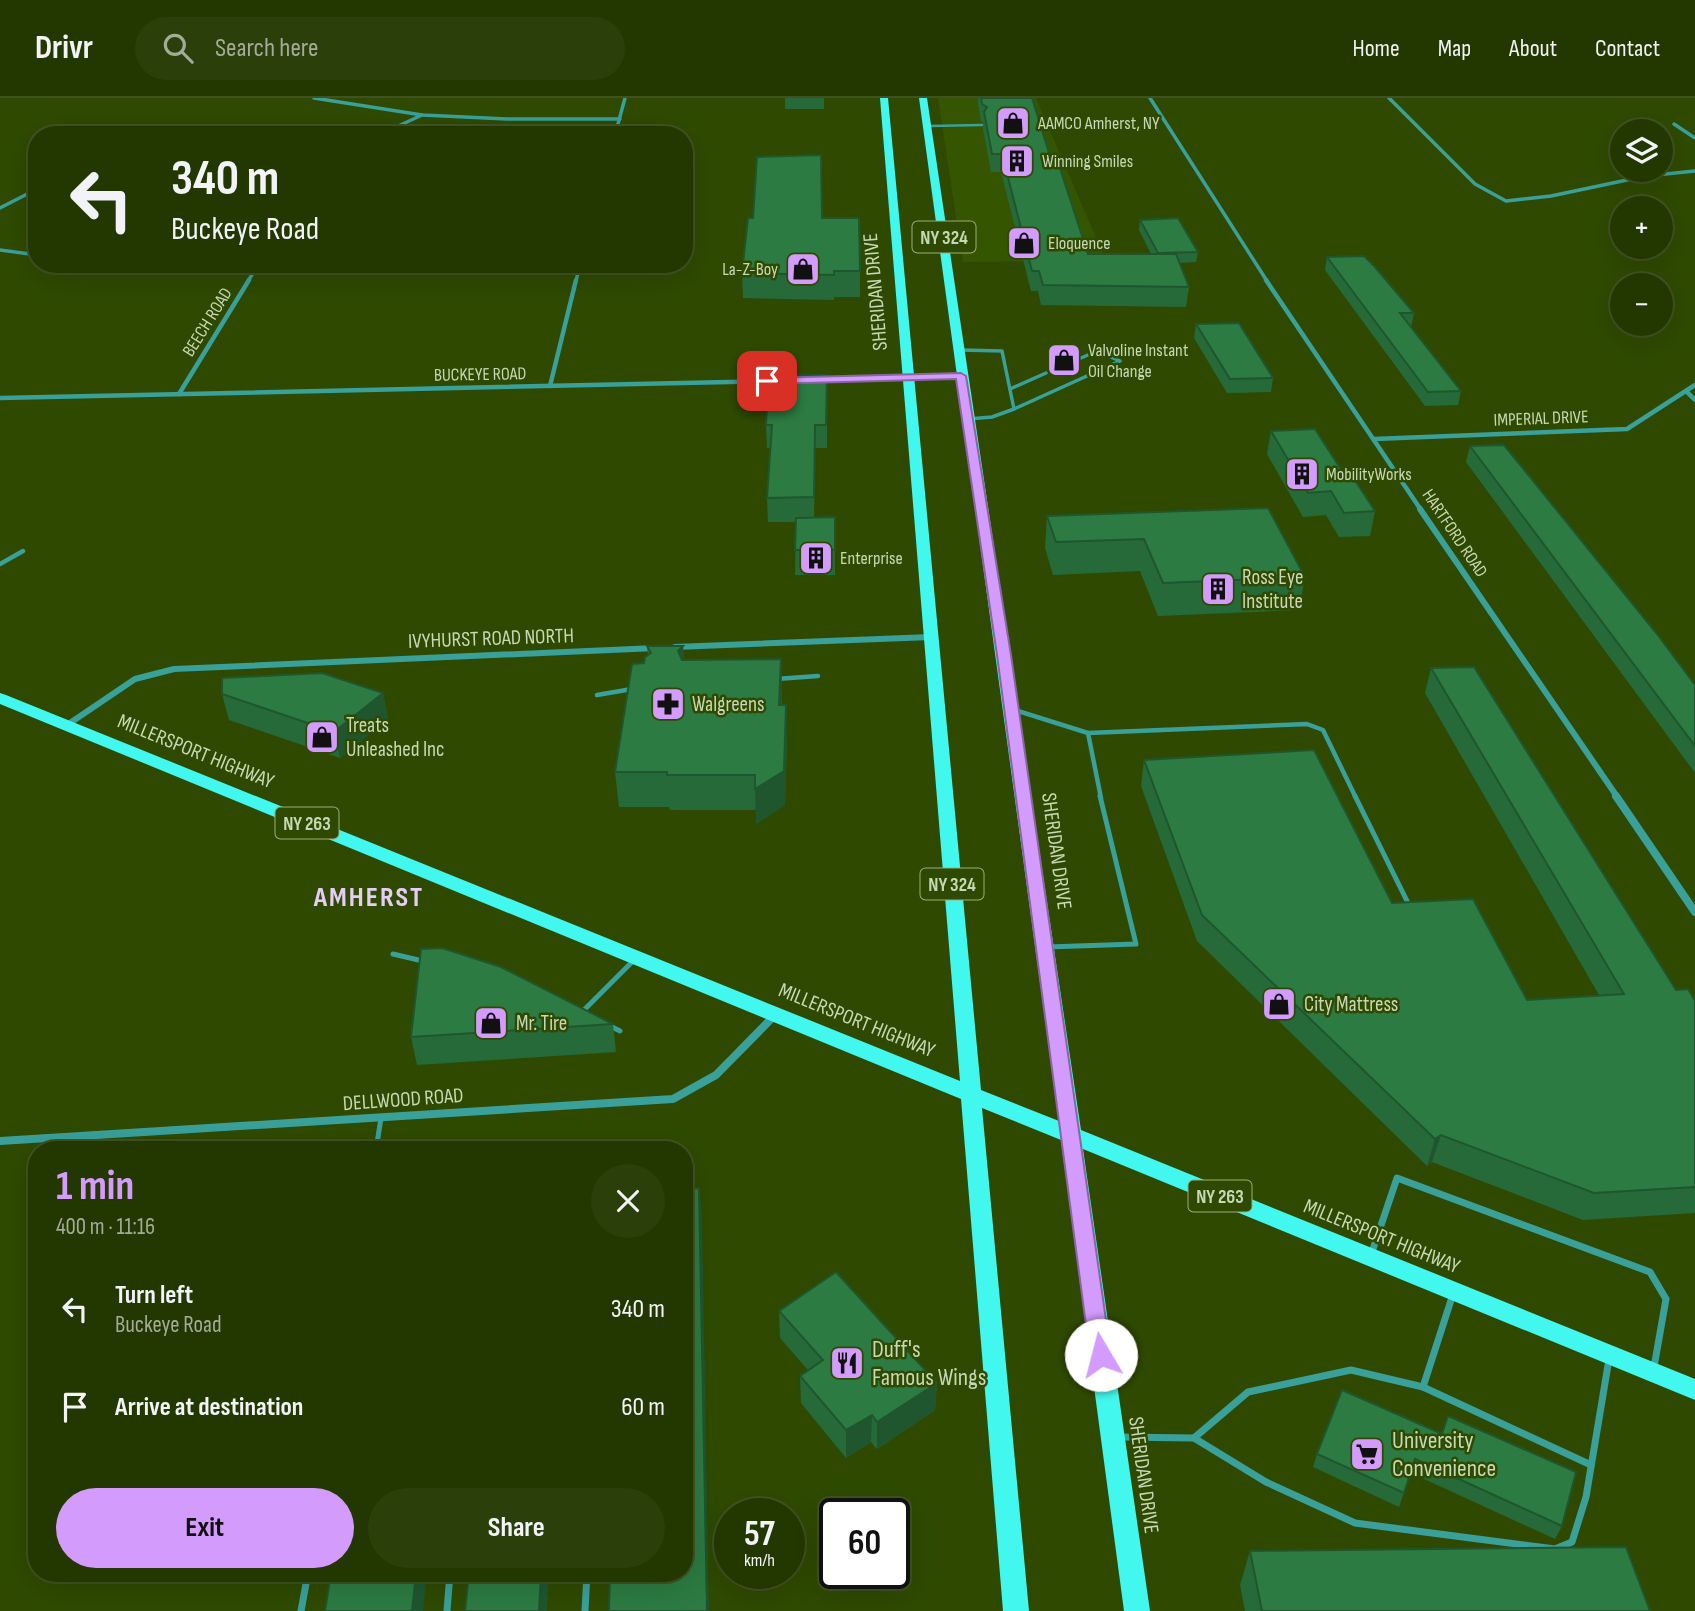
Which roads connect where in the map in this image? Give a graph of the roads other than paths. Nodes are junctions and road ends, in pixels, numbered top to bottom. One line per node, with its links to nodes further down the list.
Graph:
1 (314, 98): 7 (street)
2 (625, 98): 8 (street)
3 (884, 98): 26 (main road, SHERIDAN DRIVE / NY 324)
4 (923, 98): 13 (main road, SHERIDAN DRIVE / NY 324)
5 (1150, 98): 38 (street, HARTFORD ROAD)
6 (1389, 98): 15 (street)
7 (422, 115): 8 (street); 11 (street)
8 (620, 119): 12 (street)
9 (1674, 124): 14 (street)
10 (982, 125): 13 (lane)
11 (398, 126)
12 (618, 126)
13 (929, 126): 22 (main road, SHERIDAN DRIVE / NY 324)
14 (1695, 138)
15 (1695, 171)
16 (28, 194): 17 (street)
17 (0, 208)
18 (0, 250): 19 (street)
19 (28, 254)
20 (254, 273): 33 (street, BEECH ROAD)
21 (578, 273): 30 (street)
22 (957, 351): 25 (main road, SHERIDAN DRIVE / NY 324); 31 (lane)
23 (1081, 358): 36 (lane)
24 (1046, 373): 31 (lane)
25 (961, 376): 26 (street); 37 (main road, SHERIDAN DRIVE / NY 324)
26 (908, 378): 27 (street); 41 (main road, SHERIDAN DRIVE / NY 324)
27 (817, 380)
28 (781, 381): 30 (street, BUCKEYE ROAD)
29 (1695, 385): 32 (street, IMPERIAL DRIVE)
30 (550, 386): 33 (street, BUCKEYE ROAD)
31 (1010, 389): 36 (lane)
32 (1686, 391): 35 (street); 38 (street, IMPERIAL DRIVE)
33 (179, 394): 34 (street, BUCKEYE ROAD)
34 (0, 398)
35 (1695, 400)
36 (1014, 409): 37 (lane)
37 (967, 420): 47 (main road, SHERIDAN DRIVE / NY 324)
38 (1374, 439): 51 (street, HARTFORD ROAD)
39 (23, 551): 40 (lane)
40 (0, 564)
41 (931, 637): 48 (street, IVYHURST ROAD NORTH); 62 (main road, SHERIDAN DRIVE / NY 324)
42 (818, 676): 43 (lane)
43 (765, 680)
44 (636, 689): 45 (lane)
45 (597, 695)
46 (0, 698): 48 (main road, MILLERSPORT HIGHWAY / NY 263)
47 (1012, 710): 49 (lane); 54 (main road, SHERIDAN DRIVE / NY 324)
48 (67, 725): 56 (main road, MILLERSPORT HIGHWAY / NY 263)
49 (1088, 733): 52 (lane); 54 (lane)
50 (1695, 896): 51 (street)
51 (1685, 897): 53 (street, HARTFORD ROAD)
52 (1411, 910)
53 (1695, 912)
54 (1044, 947): 64 (main road, SHERIDAN DRIVE / NY 324)
55 (393, 954): 57 (lane)
56 (636, 958): 59 (lane); 60 (main road, MILLERSPORT HIGHWAY / NY 263)
57 (430, 963)
58 (571, 1007): 59 (lane)
59 (583, 1013): 61 (lane)
60 (776, 1014): 62 (main road, MILLERSPORT HIGHWAY / NY 263); 63 (street, DELLWOOD ROAD)
61 (620, 1031)
62 (970, 1092): 64 (main road, MILLERSPORT HIGHWAY / NY 263); 82 (main road, SHERIDAN DRIVE / NY 324)
63 (381, 1118): 65 (street, DELLWOOD ROAD); 66 (lane)
64 (1070, 1135): 67 (main road, MILLERSPORT HIGHWAY / NY 263); 73 (main road, SHERIDAN DRIVE / NY 324)
65 (0, 1141)
66 (377, 1141)
67 (1370, 1258): 68 (main road, MILLERSPORT HIGHWAY / NY 263); 70 (lane)
68 (1454, 1292): 69 (main road, MILLERSPORT HIGHWAY / NY 263); 71 (lane)
69 (1609, 1356): 70 (main road, MILLERSPORT HIGHWAY / NY 263); 75 (lane)
70 (1653, 1373): 72 (main road, MILLERSPORT HIGHWAY / NY 263)
71 (1423, 1387): 74 (lane); 75 (lane)
72 (1695, 1390)
73 (1112, 1437): 74 (lane); 83 (main road, SHERIDAN DRIVE / NY 324)
74 (1194, 1438): 75 (lane)
75 (1591, 1465)
76 (306, 1582): 79 (lane)
77 (449, 1582): 80 (lane)
78 (587, 1582): 81 (lane)
79 (301, 1611)
80 (447, 1611)
81 (585, 1611)
82 (1016, 1611)
83 (1137, 1611)

